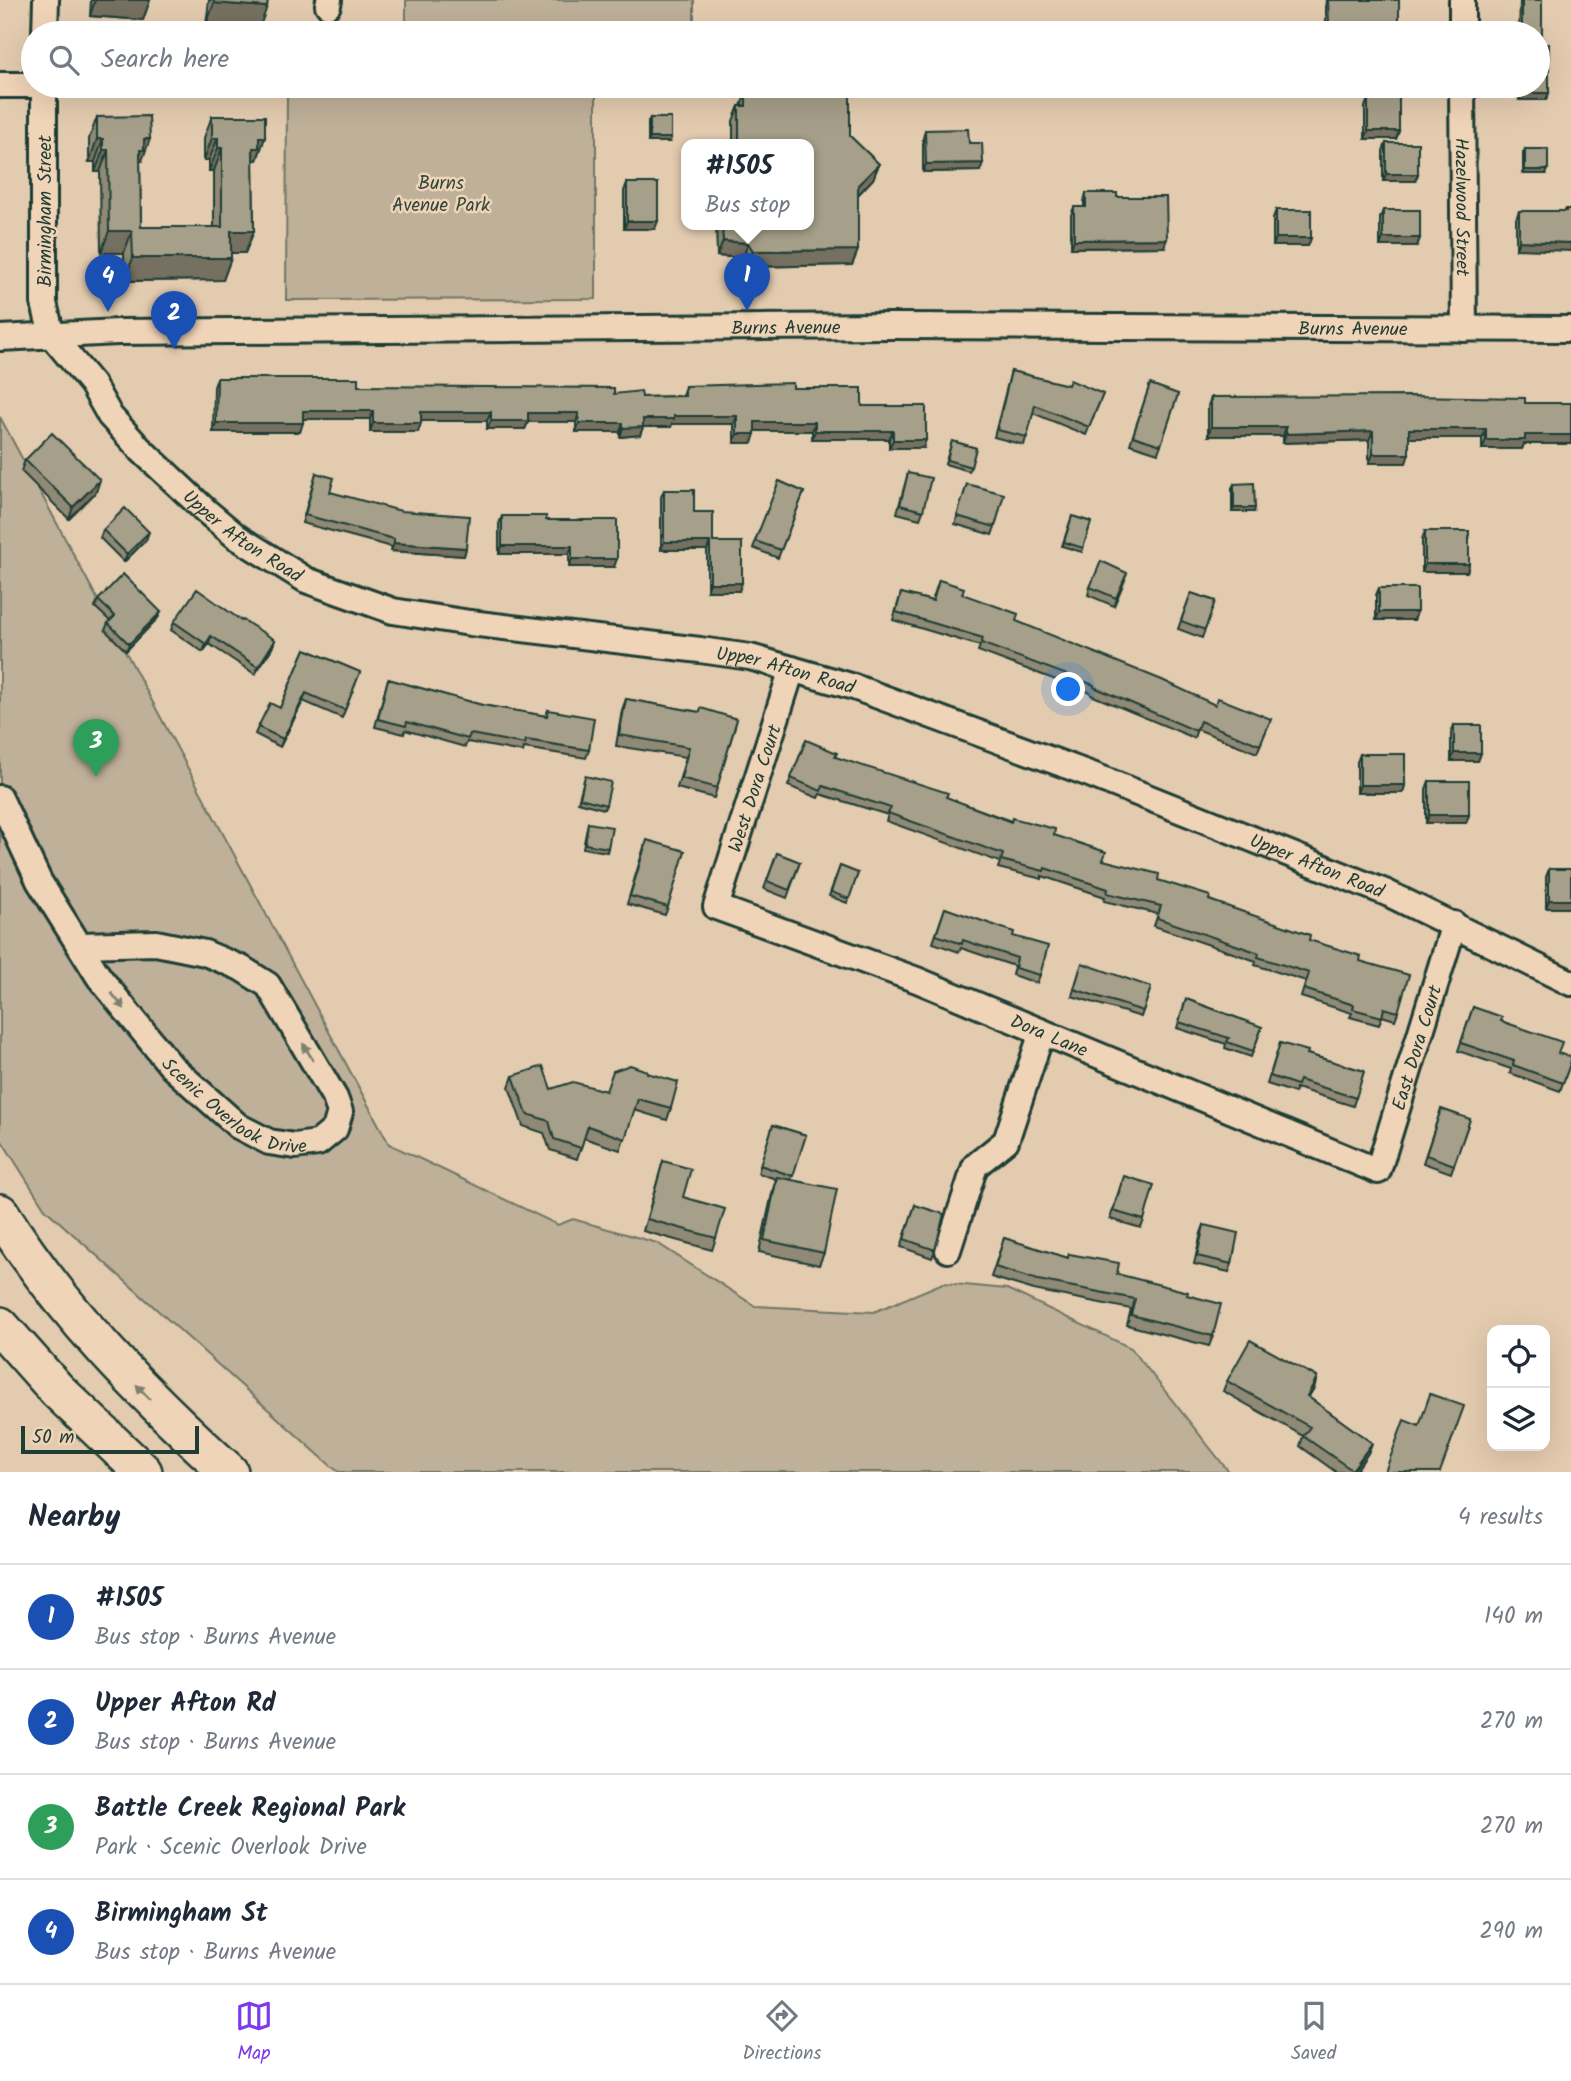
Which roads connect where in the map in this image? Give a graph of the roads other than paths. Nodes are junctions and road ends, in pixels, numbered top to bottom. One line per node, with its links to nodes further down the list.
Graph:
1 (46, 0): 3 (street)
2 (1462, 0): 4 (street)
3 (45, 21)
4 (1462, 21)
5 (0, 85): 6 (street)
6 (21, 85)
7 (44, 98): 11 (street, Birmingham Street)
8 (1462, 98): 9 (street, Hazelwood Street)
9 (1464, 329): 10 (street, Burns Avenue); 11 (street, Burns Avenue)
10 (1571, 329)
11 (52, 336): 12 (street, Burns Avenue); 13 (street, Upper Afton Road)
12 (0, 338)
13 (792, 668): 15 (street, West Dora Court); 16 (street, Upper Afton Road)
14 (0, 798): 17 (street, Scenic Overlook Drive)
15 (716, 907): 19 (street, Dora Lane)
16 (1454, 924): 18 (street, Upper Afton Road); 20 (street, East Dora Court)
17 (79, 945): 17 (street, Scenic Overlook Drive, one-way to 17)
18 (1571, 983)
19 (1042, 1032): 20 (street, Dora Lane); 22 (street)
20 (1378, 1171)
21 (0, 1213): 27 (highway, one-way to 21)
22 (948, 1250)
23 (0, 1326): 25 (highway)
24 (0, 1359): 25 (highway)
25 (110, 1443): 26 (highway)
26 (143, 1472)
27 (229, 1472)

